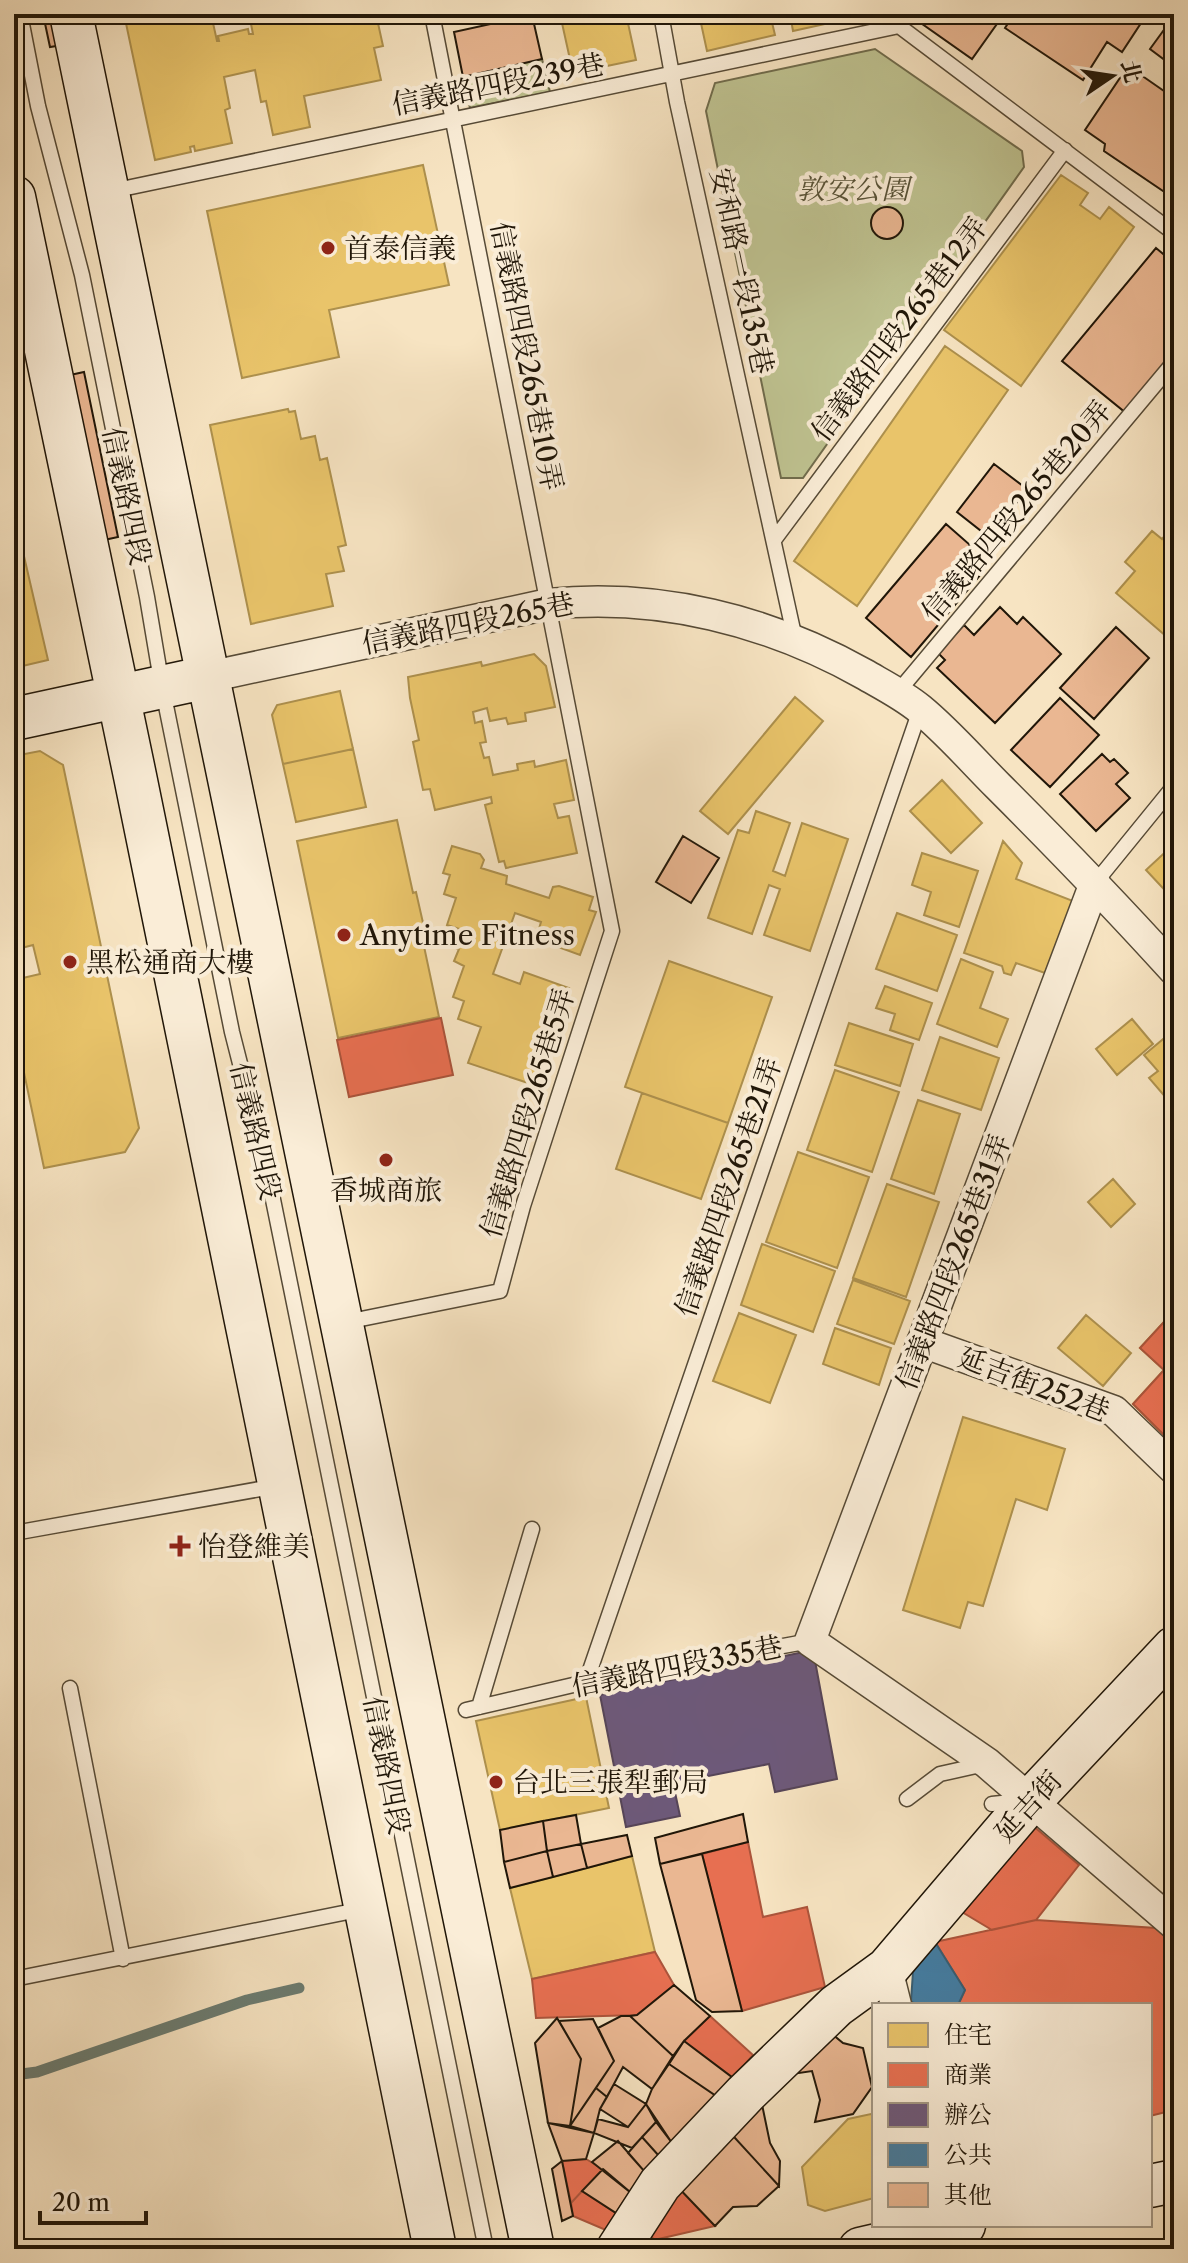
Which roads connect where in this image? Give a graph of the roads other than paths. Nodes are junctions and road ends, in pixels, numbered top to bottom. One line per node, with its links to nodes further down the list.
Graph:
1 (20, 14): 17 (lane, 信義路四段)
2 (71, 14): 9 (main road, 信義路四段)
3 (432, 14): 7 (lane, 信義路四段265巷10弄)
4 (661, 14): 6 (lane, 安和路一段135巷)
5 (898, 20): 6 (lane, 信義路四段239巷); 8 (lane)
6 (673, 75): 7 (lane, 信義路四段239巷); 13 (lane, 安和路一段135巷)
7 (453, 118): 9 (lane, 信義路四段239巷); 14 (lane, 信義路四段265巷10弄)
8 (1065, 150): 11 (lane); 13 (lane, 信義路四段265巷12弄)
9 (108, 192): 16 (main road, 信義路四段)
10 (15, 204): 18 (main road, 信義路四段)
11 (1174, 233)
12 (1174, 362): 19 (lane, 信義路四段265巷20弄)
13 (774, 540): 15 (lane, 安和路一段135巷)
14 (549, 604): 15 (street, 信義路四段265巷); 16 (street, 信義路四段265巷); 24 (lane, 信義路四段265巷5弄)
15 (796, 639): 19 (street, 信義路四段265巷)
16 (208, 677): 17 (main road); 24 (main road, 信義路四段)
17 (162, 686): 18 (main road); 46 (lane, 信義路四段)
18 (118, 696): 20 (main road); 27 (main road, 信義路四段)
19 (909, 701): 22 (street, 信義路四段265巷); 32 (lane, 信義路四段265巷21弄)
20 (14, 719)
21 (1174, 786): 22 (lane)
22 (1095, 883): 23 (street, 信義路四段265巷); 25 (street, 信義路四段265巷31弄)
23 (1174, 970)
24 (342, 1323): 47 (main road, 信義路四段)
25 (922, 1342): 26 (street, 延吉街252巷); 30 (street, 信義路四段265巷31弄)
26 (1174, 1469)
27 (278, 1486): 29 (lane); 37 (main road, 信義路四段)
28 (532, 1529): 32 (lane, 信義路四段335巷)
29 (14, 1533)
30 (810, 1641): 32 (lane, 信義路四段335巷); 34 (street, 信義路四段335巷)
31 (1174, 1648): 36 (main road, 延吉街)
32 (586, 1682)
33 (70, 1688): 39 (lane)
34 (987, 1763): 35 (lane); 36 (street, 信義路四段335巷)
35 (907, 1799)
36 (1012, 1802): 38 (street, 信義路四段335巷); 41 (main road, 延吉街)
37 (364, 1908): 39 (lane); 45 (main road, 信義路四段)
38 (1174, 1924)
39 (123, 1959): 40 (lane)
40 (14, 1979)
41 (892, 1987): 48 (main road, 延吉街)
42 (1174, 2181): 43 (main road)
43 (1152, 2186)
44 (952, 2227): 49 (main road)
45 (435, 2249)
46 (486, 2249)
47 (533, 2249)
48 (618, 2249)
49 (860, 2249)

